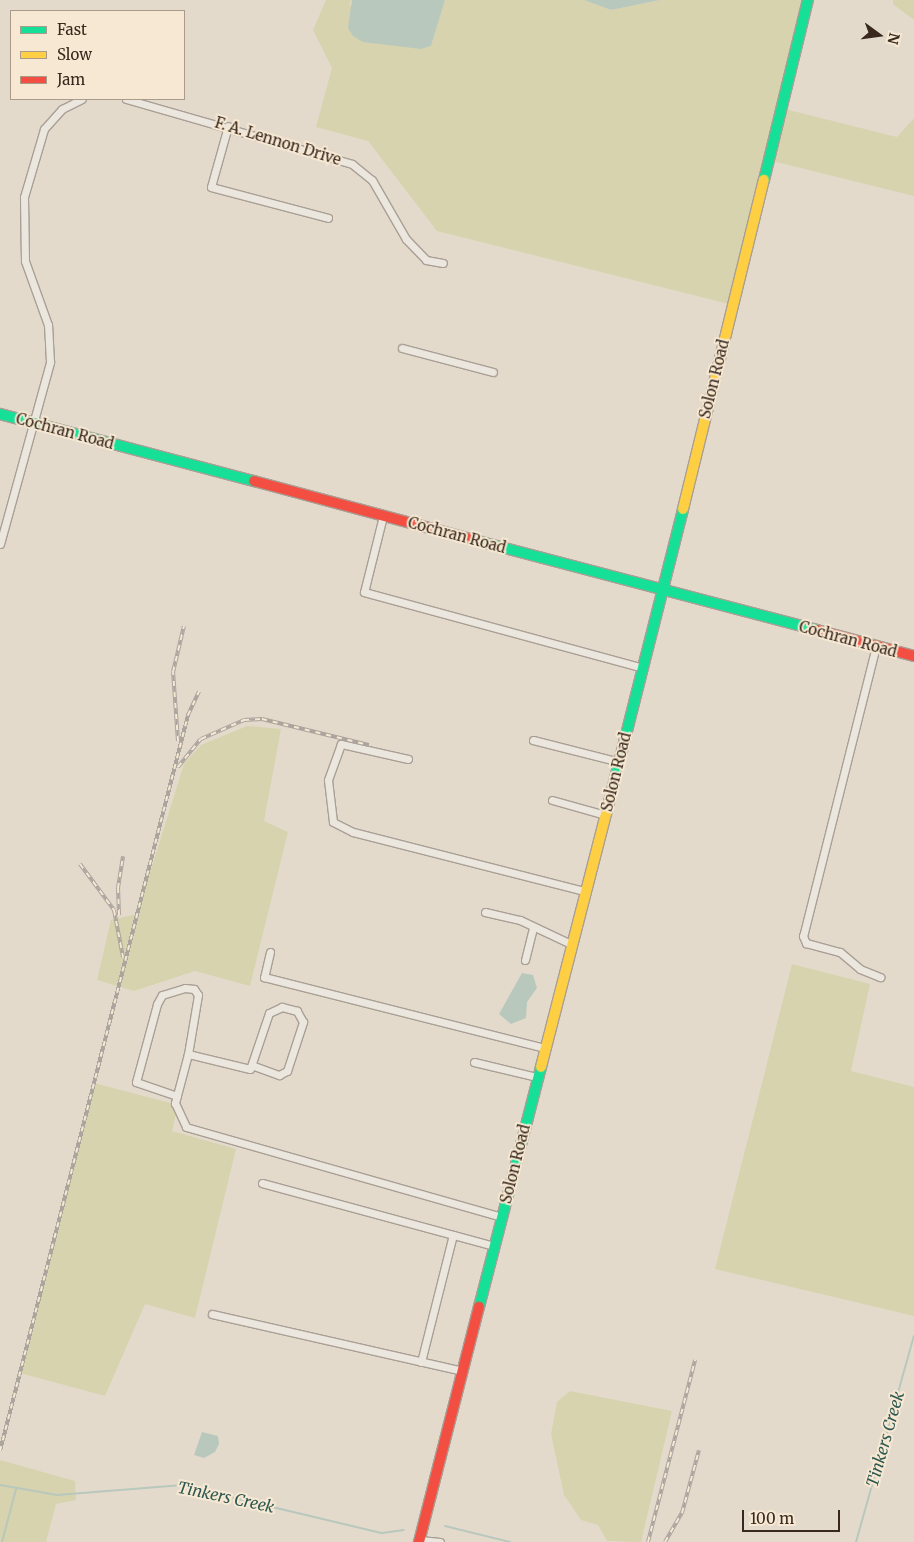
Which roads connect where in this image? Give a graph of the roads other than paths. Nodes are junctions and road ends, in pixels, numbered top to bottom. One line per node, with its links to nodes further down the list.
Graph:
1 (808, 0): 13 (street, Solon Road)
2 (80, 100): 10 (street)
3 (130, 100): 4 (street, F. A. Lennon Drive)
4 (228, 126): 5 (street); 6 (street, F. A. Lennon Drive)
5 (328, 218)
6 (443, 263)
7 (402, 348): 8 (street)
8 (493, 372)
9 (0, 414): 10 (street, Cochran Road)
10 (35, 423): 11 (street, Cochran Road); 12 (street)
11 (383, 516): 13 (street, Cochran Road); 16 (street)
12 (0, 544)
13 (663, 590): 14 (street, Cochran Road); 16 (street, Solon Road)
14 (876, 646): 15 (street, Cochran Road); 28 (street)
15 (914, 656)
16 (643, 668): 19 (street, Solon Road)
17 (533, 740): 19 (street)
18 (408, 759): 22 (street)
19 (619, 762): 21 (street, Solon Road)
20 (552, 800): 21 (street)
21 (605, 815): 22 (street, Solon Road)
22 (585, 892): 25 (street, Solon Road)
23 (485, 912): 24 (street)
24 (533, 927): 25 (street); 27 (street)
25 (571, 944): 29 (street, Solon Road)
26 (270, 952): 29 (street)
27 (525, 960)
28 (880, 976)
29 (545, 1048): 33 (street, Solon Road)
30 (188, 1054): 32 (street); 34 (street); 34 (street)
31 (474, 1062): 33 (street)
32 (254, 1066): 32 (street)
33 (537, 1077): 36 (street, Solon Road)
34 (177, 1096): 36 (street)
35 (262, 1183): 37 (street)
36 (501, 1217): 38 (street, Solon Road)
37 (453, 1234): 38 (street); 40 (street)
38 (494, 1246): 41 (street, Solon Road)
39 (212, 1314): 40 (street)
40 (421, 1362): 41 (street)
41 (462, 1371): 42 (street, Solon Road)
42 (419, 1541): 43 (street)
43 (440, 1542)

